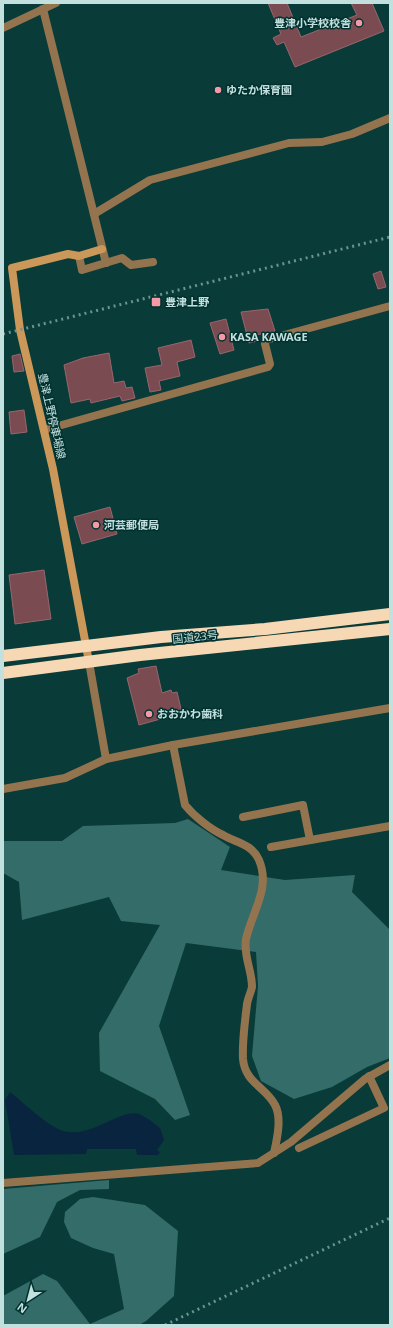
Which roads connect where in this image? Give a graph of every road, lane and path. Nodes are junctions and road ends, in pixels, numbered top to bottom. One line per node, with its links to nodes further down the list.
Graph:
1 (56, 3): 2 (street)
2 (44, 6): 3 (street); 5 (street)
3 (3, 28)
4 (390, 118): 5 (street)
5 (94, 214): 6 (street)
6 (102, 249): 7 (main road, 豊津上野停車場線); 9 (street)
7 (78, 256): 9 (street); 11 (main road, 豊津上野停車場線)
8 (153, 262): 9 (street)
9 (106, 263)
10 (390, 306): 11 (street)
11 (44, 430): 14 (main road, 豊津上野停車場線)
12 (390, 614): 14 (highway, 国道23号)
13 (390, 629): 16 (highway, 国道23号)
14 (87, 647): 15 (highway, 国道23号); 16 (main road, 豊津上野停車場線)
15 (3, 656)
16 (89, 662): 17 (highway, 国道23号); 20 (street)
17 (3, 673)
18 (390, 708): 19 (street)
19 (173, 745): 20 (street); 29 (street)
20 (106, 760): 21 (street)
21 (3, 789)
22 (243, 817): 24 (street)
23 (390, 826): 24 (street)
24 (310, 840): 25 (street)
25 (271, 847)
26 (390, 1065): 27 (street)
27 (369, 1076): 28 (street); 29 (street)
28 (299, 1148)
29 (274, 1153): 30 (street)
30 (3, 1183)

